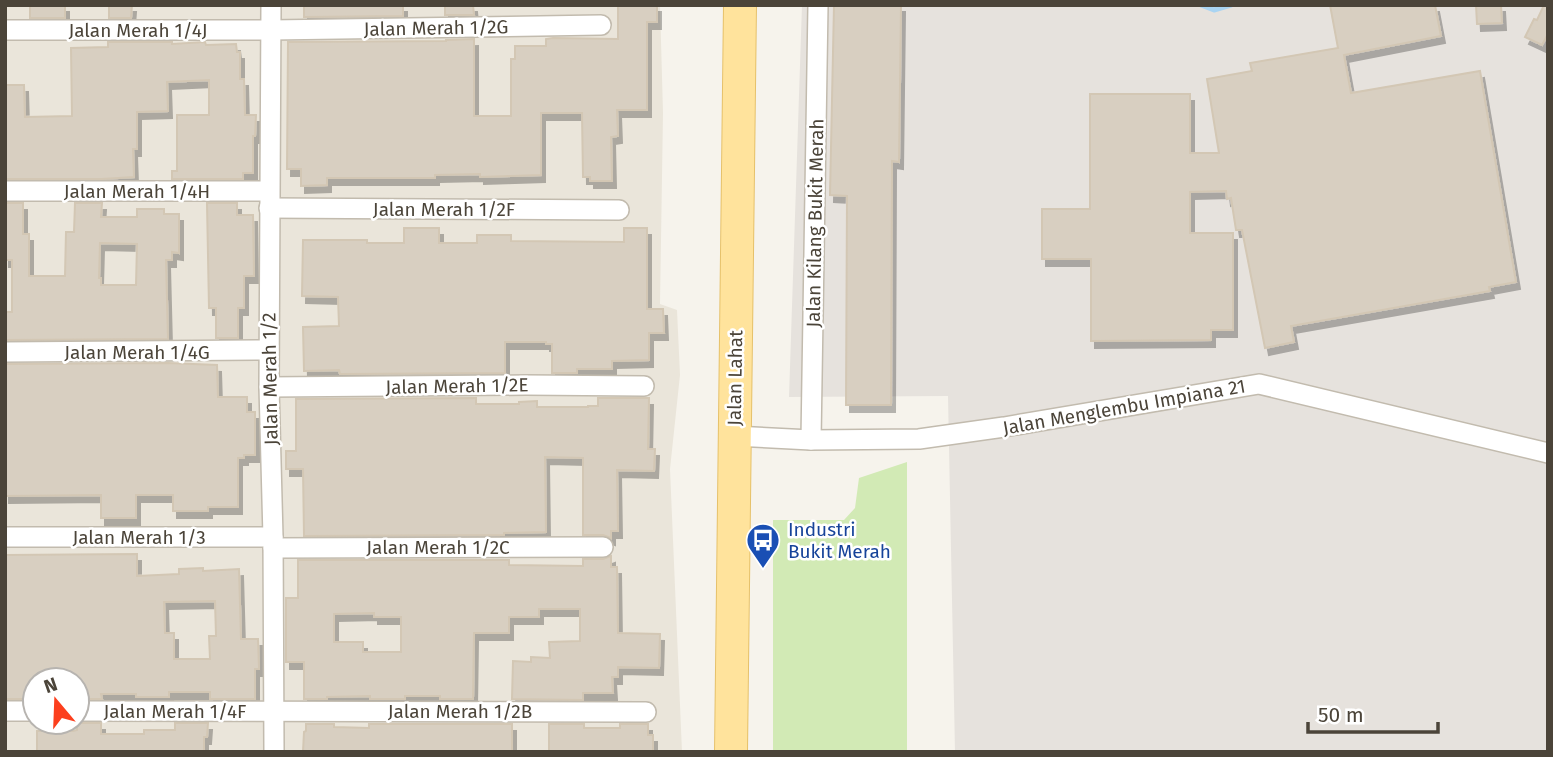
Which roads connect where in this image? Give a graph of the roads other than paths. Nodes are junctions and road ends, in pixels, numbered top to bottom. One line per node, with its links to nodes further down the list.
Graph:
1 (271, 5): 6 (street, Jalan Merah 1/2)
2 (740, 5): 14 (main road, Jalan Lahat)
3 (818, 5): 15 (street, Jalan Kilang Bukit Merah)
4 (601, 25): 6 (street, Jalan Merah 1/2G)
5 (5, 30): 6 (street, Jalan Merah 1/4J)
6 (271, 30): 8 (street, Jalan Merah 1/2)
7 (5, 191): 8 (street, Jalan Merah 1/4H)
8 (269, 200): 9 (street, Jalan Merah 1/2F); 10 (street, Jalan Merah 1/2)
9 (619, 210)
10 (269, 350): 11 (street, Jalan Merah 1/4G); 13 (street, Jalan Merah 1/2)
11 (5, 352)
12 (645, 386): 13 (street, Jalan Merah 1/2E)
13 (269, 387): 18 (street, Jalan Merah 1/2)
14 (734, 436): 15 (street, Jalan Menglembu Impiana 21); 24 (main road, Jalan Lahat)
15 (811, 440): 16 (street, Jalan Menglembu Impiana 21)
16 (1548, 453)
17 (5, 537): 18 (street, Jalan Merah 1/3)
18 (273, 542): 19 (street, Jalan Merah 1/2C); 20 (street, Jalan Merah 1/2)
19 (603, 547)
20 (274, 710): 21 (street, Jalan Merah 1/4F); 22 (street, Jalan Merah 1/2B); 23 (street, Jalan Merah 1/2)
21 (91, 711)
22 (646, 712)
23 (274, 752)
24 (731, 752)

